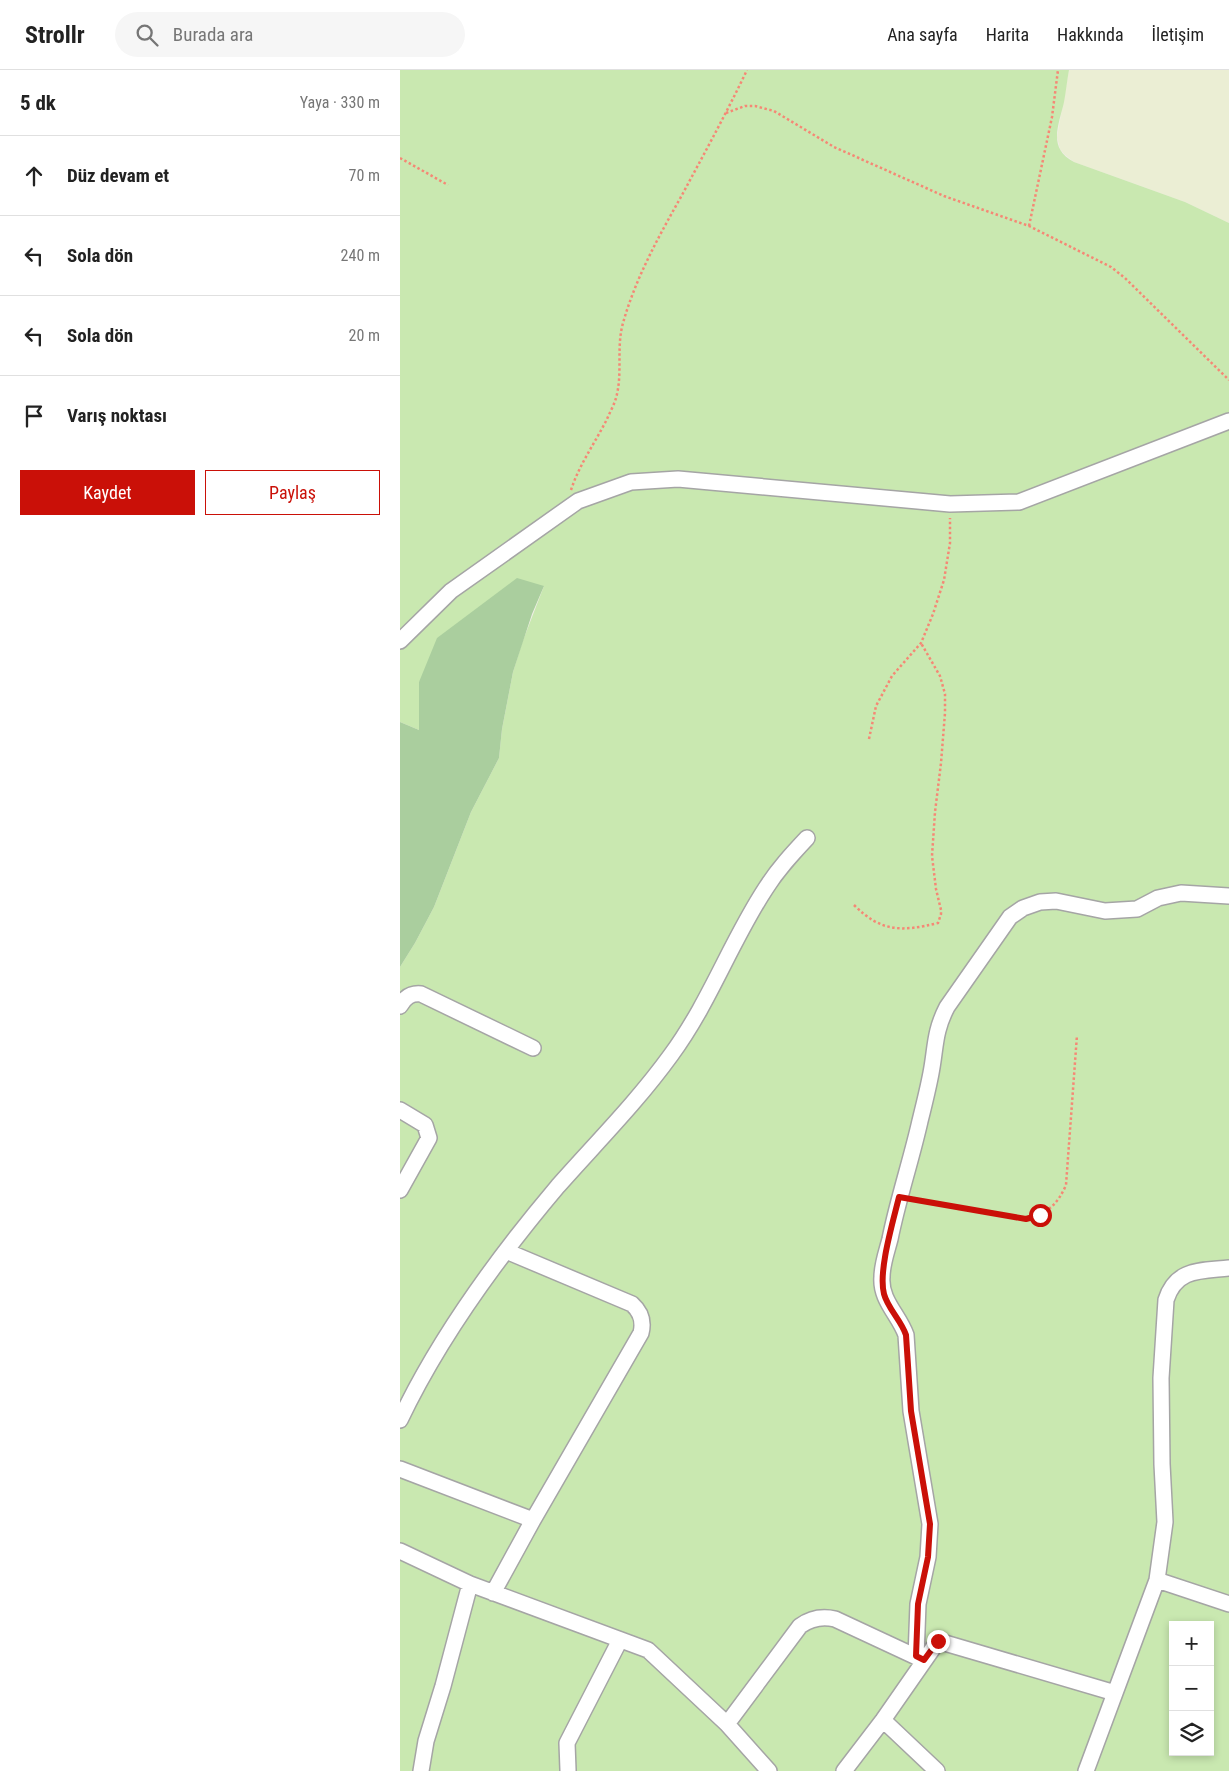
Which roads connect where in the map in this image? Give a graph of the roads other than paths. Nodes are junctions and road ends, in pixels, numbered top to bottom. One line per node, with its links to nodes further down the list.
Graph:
1 (1229, 421): 2 (street)
2 (400, 641)
3 (807, 838): 9 (street)
4 (1229, 896): 21 (street)
5 (400, 1006): 6 (street)
6 (533, 1048)
7 (400, 1110): 8 (street)
8 (400, 1190)
9 (506, 1252): 11 (street); 14 (street)
10 (1229, 1268): 16 (street)
11 (404, 1401): 12 (street)
12 (400, 1420)
13 (400, 1469): 14 (street)
14 (533, 1520): 18 (street)
15 (400, 1551): 17 (street)
16 (1157, 1580): 19 (street); 22 (street)
17 (470, 1584): 18 (street); 26 (street)
18 (493, 1593): 20 (street)
19 (1229, 1604)
20 (620, 1640): 24 (street); 25 (street)
21 (920, 1659): 22 (street); 23 (street); 24 (street)
22 (1115, 1694): 30 (street)
23 (883, 1720): 28 (street); 29 (street)
24 (727, 1724): 27 (street)
25 (568, 1770)
26 (421, 1771)
27 (769, 1771)
28 (844, 1771)
29 (938, 1771)
30 (1086, 1771)

